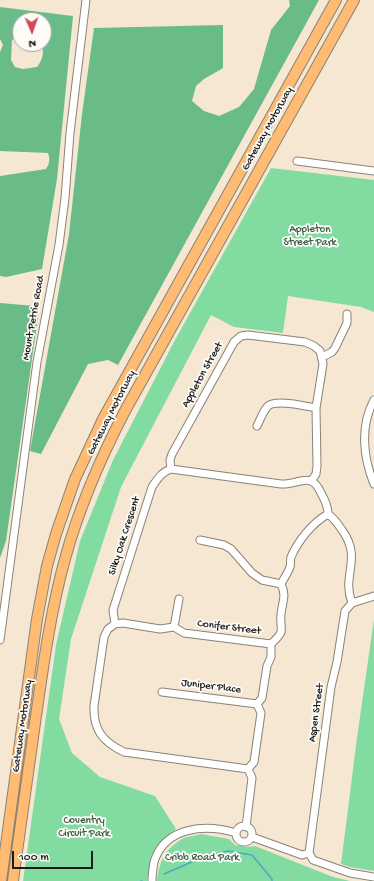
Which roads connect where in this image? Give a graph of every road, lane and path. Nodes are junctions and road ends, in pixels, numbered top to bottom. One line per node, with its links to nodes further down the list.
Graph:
1 (86, 0): 22 (street, Mount Petrie Road)
2 (336, 0): 32 (highway, Gateway Motorway)
3 (354, 0): 33 (highway, Gateway Motorway)
4 (297, 161): 5 (street)
5 (374, 171)
6 (347, 314): 7 (street)
7 (322, 357): 9 (street); 11 (street, Appleton Street)
8 (374, 400): 13 (street)
9 (316, 408): 10 (street); 12 (street)
10 (257, 426)
11 (171, 469): 12 (street); 20 (street, Silky Oak Crescent)
12 (312, 480): 14 (street)
13 (374, 484)
14 (328, 514): 16 (street); 19 (street)
15 (200, 540): 16 (street)
16 (281, 584): 23 (street)
17 (374, 596): 19 (street)
18 (179, 599): 21 (street)
19 (352, 602): 30 (street, Aspen Street)
20 (115, 624): 21 (street, Conifer Street); 26 (street)
21 (174, 627): 23 (street, Conifer Street)
22 (0, 640)
23 (271, 644): 25 (street)
24 (162, 692): 25 (street, Juniper Place)
25 (257, 704): 26 (street)
26 (248, 769): 27 (street)
27 (246, 827): 28 (street); 29 (street)
28 (236, 833): 29 (street); 34 (street)
29 (252, 837): 30 (street)
30 (309, 853): 31 (street)
31 (374, 877)
32 (0, 881)
33 (13, 881)
34 (152, 881)

